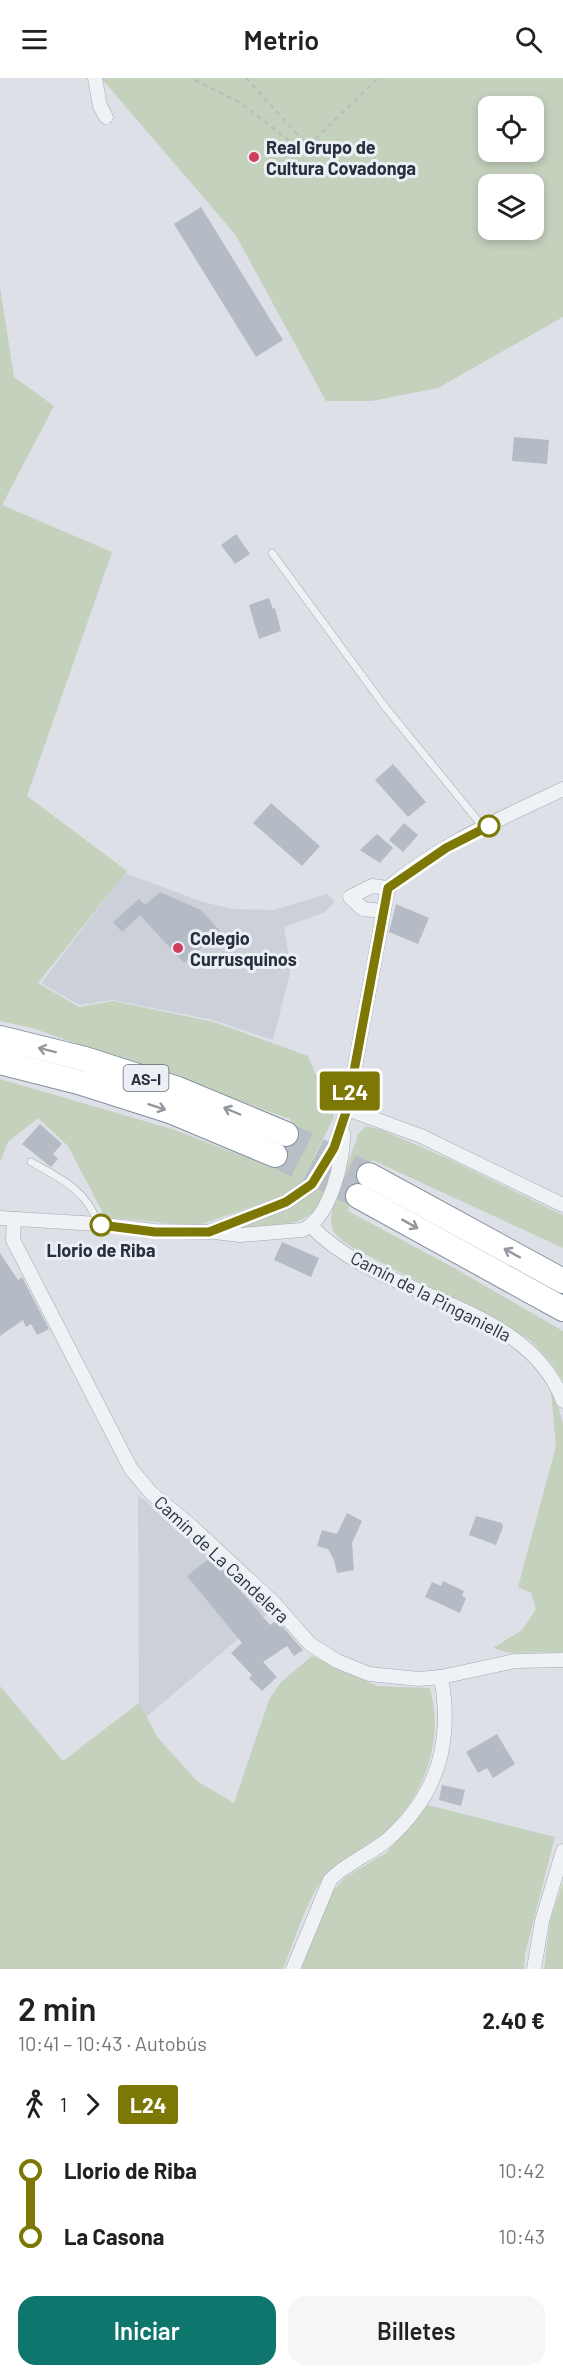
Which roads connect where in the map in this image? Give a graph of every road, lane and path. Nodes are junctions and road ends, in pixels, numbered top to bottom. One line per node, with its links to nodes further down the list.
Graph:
1 (95, 78): 5 (street)
2 (246, 78): 6 (path)
3 (378, 78): 6 (path)
4 (195, 80): 6 (path)
5 (106, 117)
6 (308, 146)
7 (272, 553): 9 (lane)
8 (563, 789): 9 (street)
9 (484, 828): 10 (street)
10 (388, 888): 11 (street); 11 (street)
11 (383, 911): 14 (street)
12 (0, 1038): 13 (highway, AS-I, one-way to 12)
13 (0, 1062)
14 (347, 1109): 15 (street); 17 (street)
15 (343, 1124): 20 (street); 21 (street)
16 (32, 1162): 19 (lane)
17 (563, 1205)
18 (7, 1219): 19 (street); 26 (street, Camín de La Candelera)
19 (98, 1224): 21 (street)
20 (311, 1226): 21 (street); 24 (street, Camín de la Pinganiella)
21 (209, 1232)
22 (563, 1281): 23 (highway, one-way to 23)
23 (563, 1309)
24 (563, 1401)
25 (563, 1660): 26 (street, Camín de La Candelera)
26 (441, 1677): 28 (street)
27 (563, 1851): 29 (street)
28 (293, 1969)
29 (534, 1969)

